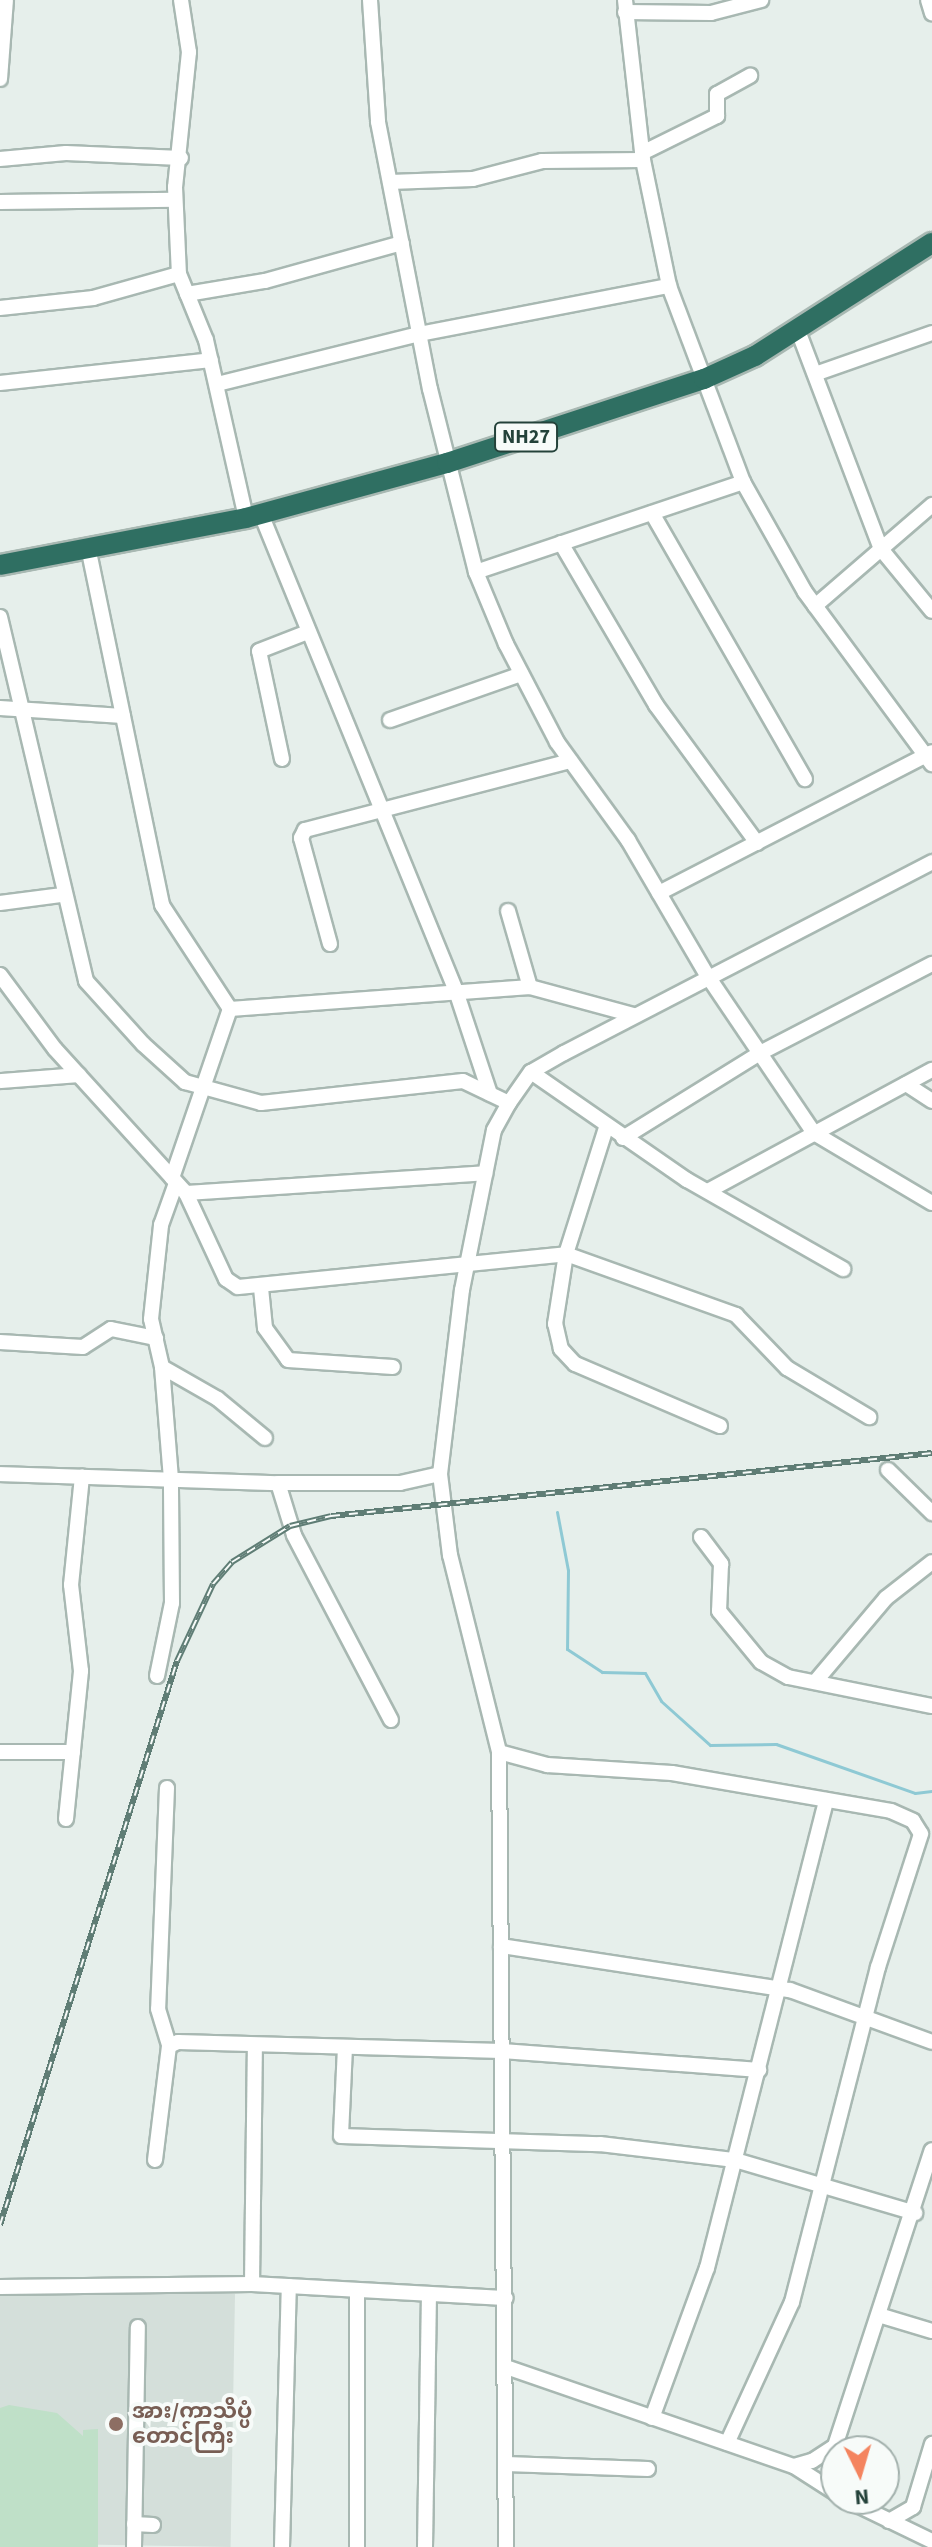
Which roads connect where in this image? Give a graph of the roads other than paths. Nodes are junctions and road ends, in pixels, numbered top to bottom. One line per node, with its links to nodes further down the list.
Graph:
1 (6, 0): 9 (street)
2 (181, 0): 11 (street)
3 (370, 0): 13 (street)
4 (761, 0): 6 (street)
5 (928, 0): 7 (street)
6 (625, 6): 10 (street)
7 (932, 13)
8 (750, 76): 10 (street)
9 (0, 79)
10 (642, 156): 13 (street); 19 (street)
11 (181, 158): 12 (street); 14 (street)
12 (0, 159)
13 (390, 182): 16 (street)
14 (175, 200): 15 (street); 18 (street)
15 (0, 202)
16 (402, 243): 20 (street); 24 (street)
17 (932, 243): 22 (highway, NH27)
18 (179, 274): 20 (street); 21 (street)
19 (669, 286): 24 (street); 27 (street)
20 (187, 294): 25 (street)
21 (0, 308)
22 (797, 328): 26 (street); 27 (highway, NH27)
23 (932, 333): 26 (street)
24 (419, 334): 29 (street); 30 (street)
25 (211, 360): 28 (street); 29 (street)
26 (815, 374): 37 (street)
27 (704, 379): 30 (highway, NH27); 31 (street)
28 (0, 383)
29 (217, 384): 34 (street)
30 (447, 463): 34 (highway, NH27); 40 (street)
31 (743, 482): 33 (street); 41 (street)
32 (932, 505): 37 (street)
33 (652, 513): 35 (street); 53 (street)
34 (254, 516): 36 (highway, NH27); 44 (street)
35 (561, 543): 40 (street); 55 (street)
36 (88, 547): 38 (highway, NH27); 39 (highway, NH27); 48 (street)
37 (881, 549): 41 (street); 42 (street)
38 (0, 551)
39 (0, 565)
40 (476, 572): 45 (street)
41 (815, 606): 50 (street)
42 (932, 611)
43 (0, 617): 47 (street)
44 (308, 632): 51 (street); 54 (street)
45 (521, 674): 49 (street); 52 (street)
46 (0, 708): 47 (street)
47 (22, 711): 48 (street); 58 (street)
48 (123, 716): 67 (street)
49 (390, 720)
50 (930, 757): 55 (street)
51 (282, 759)
52 (570, 761): 54 (street); 57 (street)
53 (805, 779)
54 (380, 809): 61 (street); 66 (street)
55 (757, 843): 57 (street)
56 (932, 862): 63 (street)
57 (659, 893): 63 (street)
58 (62, 895): 59 (street); 75 (street)
59 (0, 903)
60 (508, 911): 65 (street)
61 (330, 944)
62 (932, 964): 69 (street)
63 (707, 975): 68 (street); 69 (street)
64 (1, 981): 72 (street)
65 (530, 987): 66 (street); 68 (street)
66 (456, 991): 67 (street); 76 (street)
67 (230, 1009): 75 (street)
68 (634, 1015): 71 (street)
69 (760, 1053): 80 (street); 81 (street)
70 (932, 1070): 74 (street)
71 (531, 1072): 78 (street); 79 (street)
72 (79, 1075): 73 (street); 83 (street)
73 (0, 1081)
74 (906, 1084): 77 (street); 80 (street)
75 (199, 1087): 76 (street); 83 (street)
76 (490, 1094): 78 (street)
77 (932, 1101)
78 (509, 1103): 82 (street)
79 (606, 1128): 81 (street); 86 (street)
80 (814, 1133): 84 (street); 85 (street)
81 (623, 1138): 84 (street)
82 (485, 1173): 83 (street); 87 (street)
83 (178, 1185): 89 (street); 90 (street)
84 (708, 1191): 88 (street)
85 (932, 1203)
86 (566, 1254): 87 (street); 94 (street); 95 (street)
87 (468, 1264): 89 (street); 99 (street)
88 (843, 1269)
89 (261, 1288): 93 (street)
90 (156, 1338): 91 (street); 92 (street)
91 (0, 1342)
92 (162, 1367): 96 (street); 101 (street)
93 (393, 1367)
94 (869, 1417)
95 (720, 1426)
96 (265, 1438)
97 (888, 1470): 103 (street)
98 (0, 1474): 100 (street)
99 (440, 1474): 102 (street); 112 (street)
100 (82, 1477): 101 (street); 111 (street)
101 (171, 1479): 102 (street); 106 (street)
102 (278, 1483): 109 (street)
103 (932, 1513)
104 (701, 1537): 107 (street)
105 (932, 1562): 107 (street)
106 (157, 1676)
107 (815, 1682): 108 (street)
108 (932, 1706)
109 (391, 1720)
110 (0, 1752): 111 (street)
111 (73, 1752): 115 (street)
112 (499, 1752): 114 (street); 116 (street)
113 (167, 1788): 121 (street)
114 (826, 1800): 117 (street); 118 (street)
115 (66, 1819)
116 (501, 1946): 117 (street); 123 (street)
117 (782, 1988): 118 (street); 124 (street)
118 (868, 2018): 119 (street); 129 (street)
119 (932, 2042)
120 (255, 2045): 121 (street); 122 (street); 131 (street)
121 (169, 2046): 127 (street)
122 (345, 2047): 123 (street); 125 (street)
123 (502, 2051): 124 (street); 125 (street)
124 (759, 2070): 128 (street)
125 (503, 2140): 128 (street); 136 (street)
126 (932, 2150): 130 (street)
127 (155, 2160)
128 (735, 2160): 129 (street); 141 (street)
129 (820, 2186): 130 (street); 142 (street)
130 (915, 2213): 137 (street)
131 (252, 2284): 132 (street); 133 (street)
132 (289, 2286): 134 (street); 154 (street)
133 (0, 2287)
134 (357, 2290): 135 (street); 155 (street)
135 (429, 2296): 136 (street); 156 (street)
136 (506, 2298): 140 (street)
137 (882, 2316): 139 (street); 145 (street)
138 (138, 2327): 150 (street)
139 (932, 2331)
140 (506, 2367): 141 (street); 144 (street)
141 (652, 2418): 142 (street)
142 (727, 2443): 145 (street)
143 (932, 2444): 149 (street)
144 (506, 2464): 146 (street); 157 (street)
145 (794, 2466): 147 (street)
146 (648, 2469)
147 (820, 2483)
148 (877, 2515): 149 (street)
149 (889, 2521): 152 (street)
150 (134, 2524): 151 (street); 153 (street)
151 (153, 2525)
152 (932, 2541)
153 (134, 2547)
154 (282, 2547)
155 (357, 2547)
156 (425, 2547)
157 (506, 2547)

